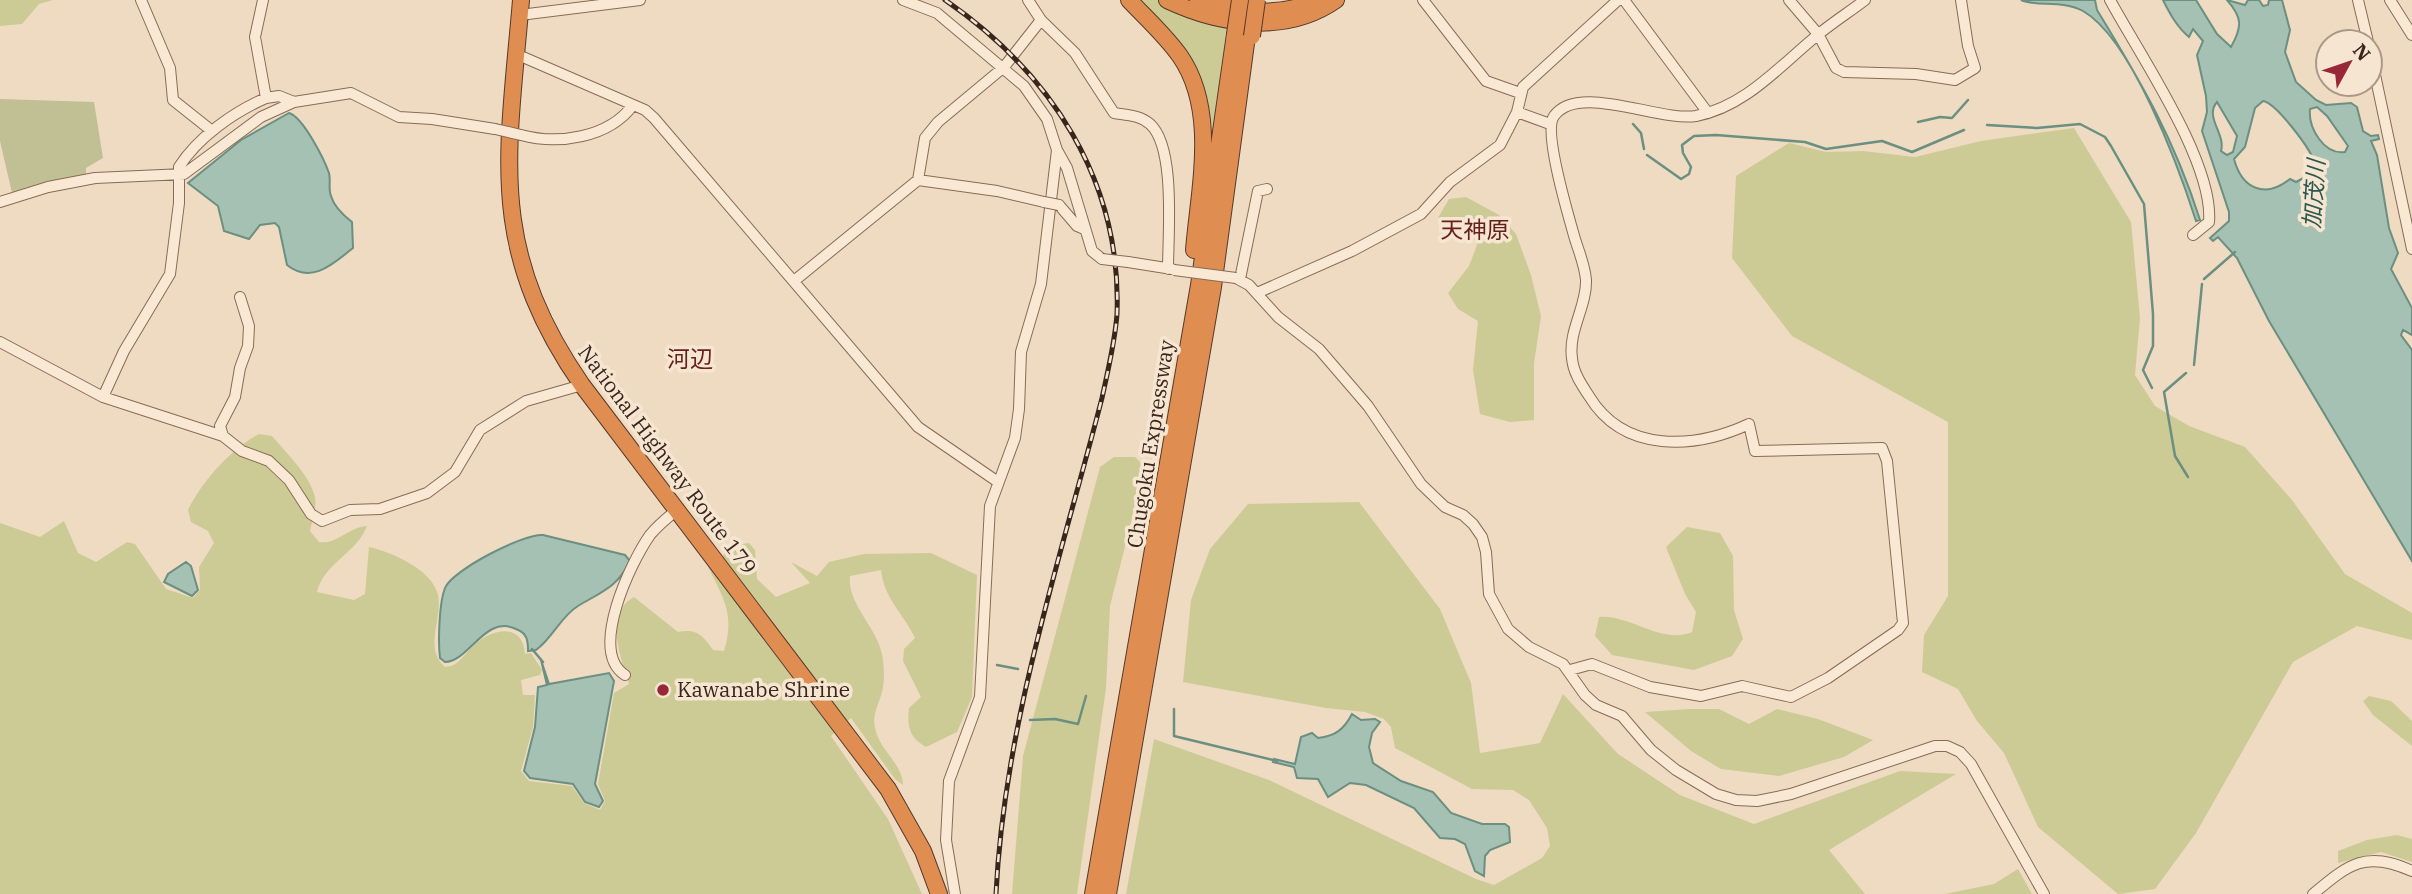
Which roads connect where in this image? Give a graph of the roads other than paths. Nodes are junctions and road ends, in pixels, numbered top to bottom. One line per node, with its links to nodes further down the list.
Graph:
1 (141, 0): 38 (street)
2 (263, 0): 31 (street)
3 (640, 0): 22 (street)
4 (903, 0): 29 (street)
5 (1028, 0): 23 (street)
6 (1129, 0): 53 (highway)
7 (1167, 0): 12 (highway)
8 (1198, 0): 11 (highway)
9 (1240, 0): 27 (highway, Chugoku Expressway, bridge)
10 (1255, 0): 27 (highway, Chugoku Expressway, bridge)
11 (1316, 0)
12 (1336, 0)
13 (1423, 0): 30 (street)
14 (1618, 0): 30 (street)
15 (1624, 0): 36 (street)
16 (1788, 0): 25 (street)
17 (1865, 0): 25 (street)
18 (1961, 0): 25 (street)
19 (2110, 0): 45 (street)
20 (2358, 0): 24 (street)
21 (2390, 0): 26 (street)
22 (521, 8): 28 (highway, National Highway Route 179)
23 (1041, 20): 29 (street); 47 (street)
24 (2365, 28)
25 (1818, 34): 36 (street)
26 (2412, 35)
27 (1245, 36): 53 (highway, Chugoku Expressway); 65 (highway, Chugoku Expressway)
28 (516, 54): 34 (street); 54 (highway, National Highway Route 179)
29 (1004, 67): 39 (street); 41 (street)
30 (1520, 93): 35 (street)
31 (266, 98): 33 (street); 38 (street)
32 (2380, 98): 46 (street)
33 (294, 102): 34 (street, bridge); 40 (street)
34 (632, 105): 49 (street)
35 (1517, 112): 37 (street); 50 (street)
36 (1708, 113): 37 (street)
37 (1550, 124): 59 (street)
38 (212, 131): 40 (street)
39 (1057, 150): 44 (street); 57 (street)
40 (178, 176): 43 (street); 55 (street)
41 (918, 180): 44 (street, bridge); 49 (street)
42 (1267, 189): 48 (street)
43 (0, 202)
44 (1084, 229): 47 (street, bridge)
45 (2193, 235)
46 (2412, 249)
47 (1171, 269): 48 (street, bridge)
48 (1238, 279): 50 (street)
49 (794, 281): 57 (street)
50 (1257, 293): 59 (street)
51 (240, 297): 56 (street)
52 (0, 342): 55 (street)
53 (1182, 382): 64 (highway, Chugoku Expressway)
54 (582, 385): 56 (street); 58 (highway, National Highway Route 179)
55 (103, 397): 56 (street)
56 (223, 436)
57 (998, 482): 63 (street)
58 (678, 509): 60 (street); 62 (highway, National Highway Route 179)
59 (1570, 670): 66 (street)
60 (625, 675)
61 (2412, 871): 67 (street)
62 (939, 894)
63 (955, 894)
64 (1093, 894)
65 (1108, 894)
66 (2044, 894)
67 (2313, 894)

